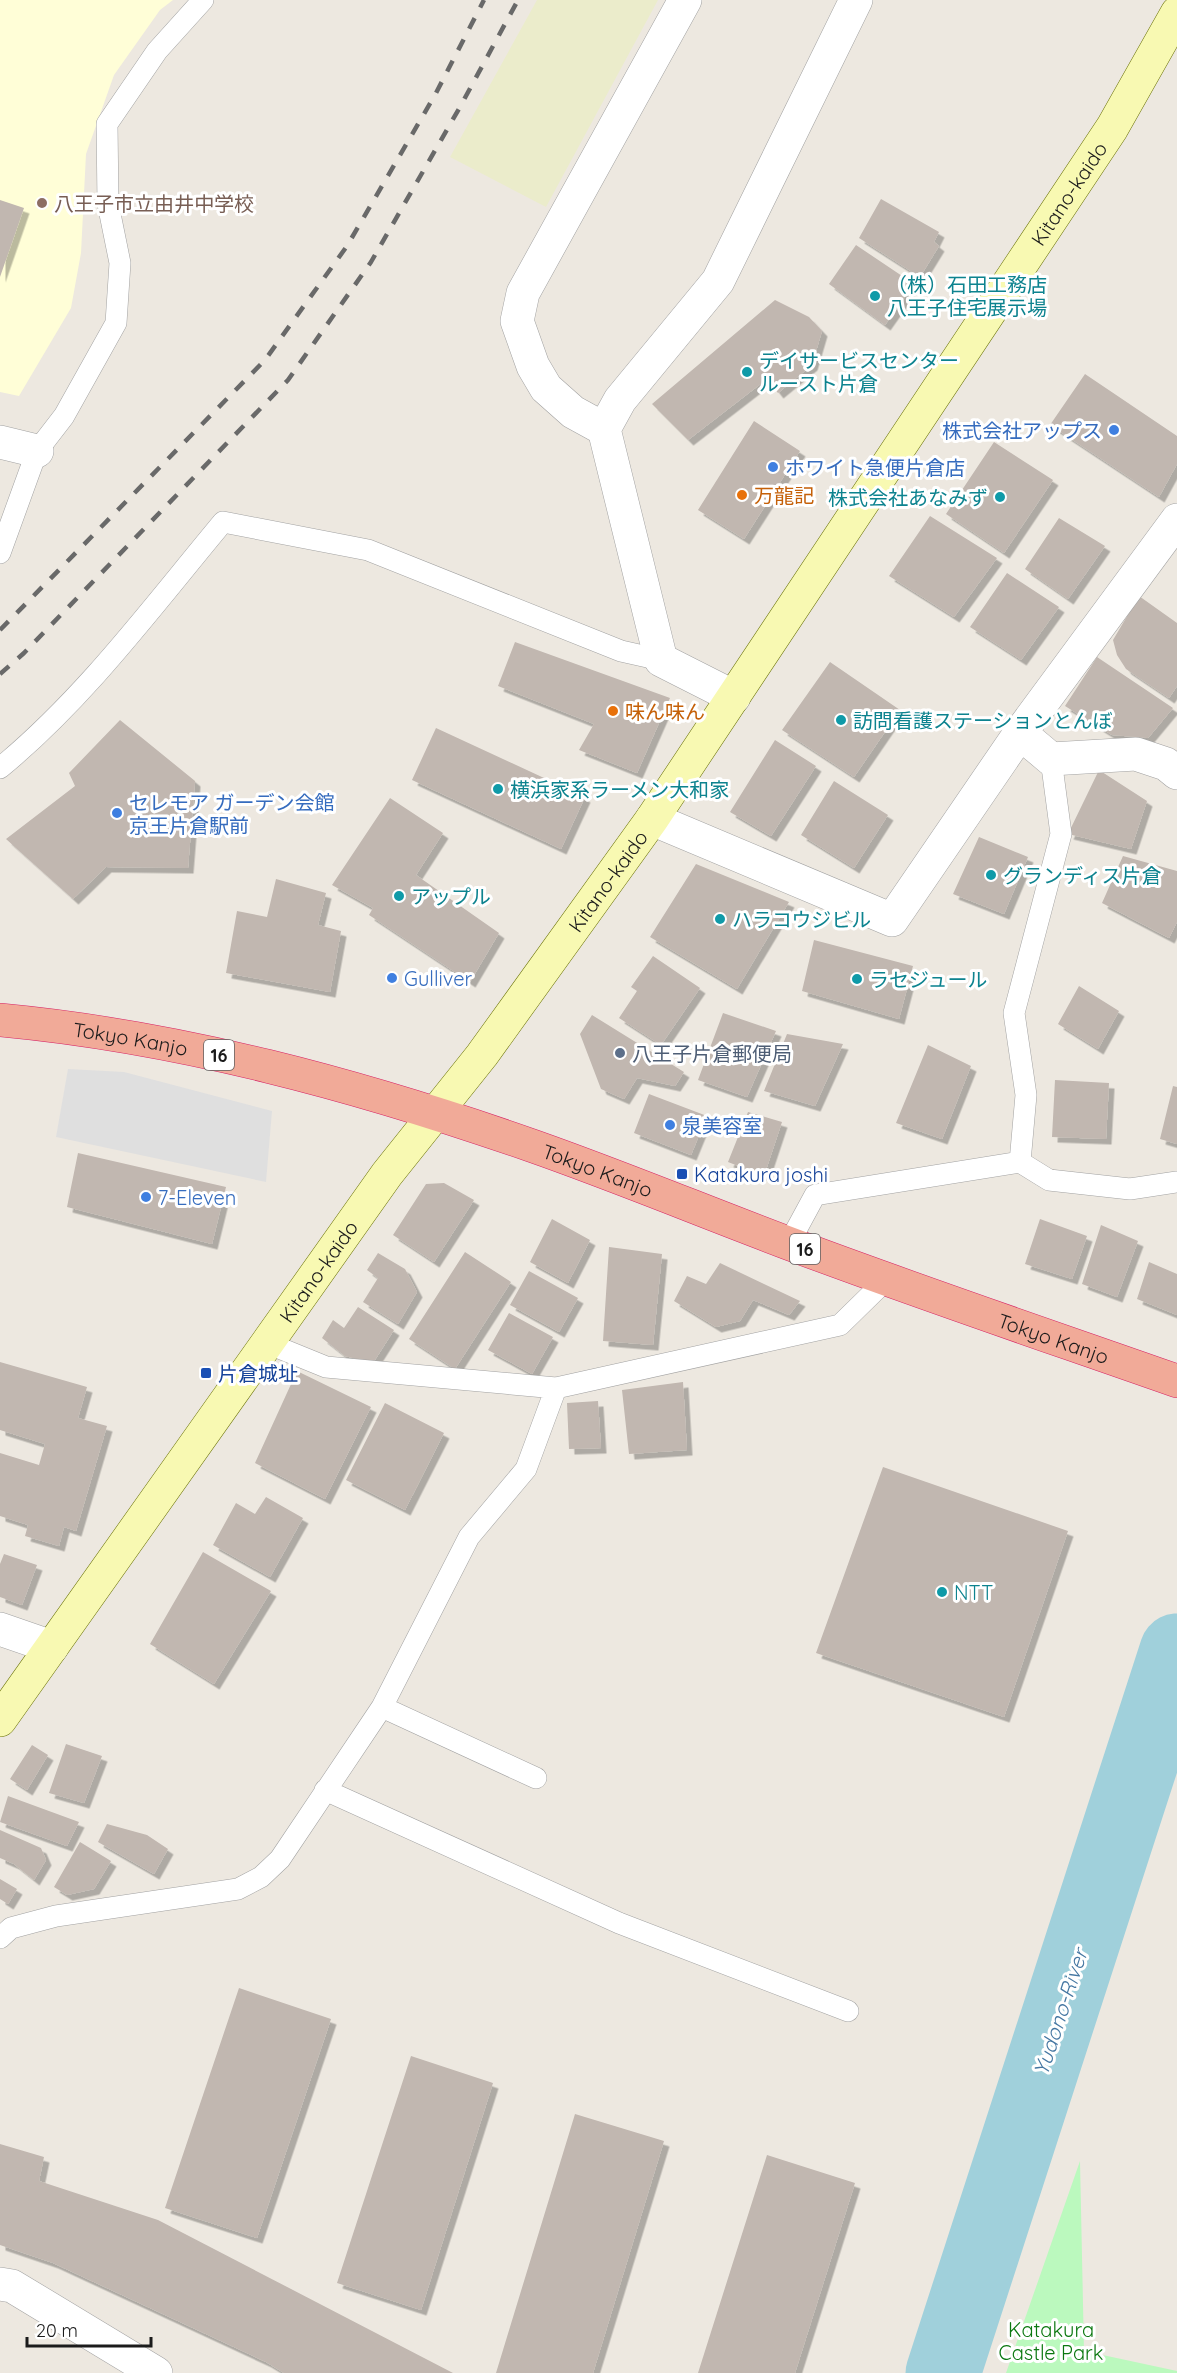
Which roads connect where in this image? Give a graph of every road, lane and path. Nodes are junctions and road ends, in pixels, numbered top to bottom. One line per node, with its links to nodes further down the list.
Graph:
1 (203, 0): 7 (lane)
2 (685, 0): 5 (street)
3 (856, 0): 5 (street)
4 (1177, 13): 11 (main road, Kitano-kaido)
5 (604, 429): 10 (street)
6 (0, 442): 7 (street)
7 (38, 451): 9 (lane)
8 (1177, 520): 12 (street)
9 (0, 553)
10 (661, 660): 11 (street); 14 (lane)
11 (734, 697): 16 (main road, Kitano-kaido)
12 (1020, 732): 13 (street); 16 (street)
13 (1051, 759): 15 (street); 19 (lane)
14 (0, 768)
15 (1177, 773)
16 (652, 819): 18 (main road, Kitano-kaido)
17 (0, 1020): 18 (highway, Tokyo Kanjo / 16)
18 (434, 1113): 21 (highway, Tokyo Kanjo / 16); 23 (main road, Kitano-kaido)
19 (1020, 1162): 20 (lane); 21 (lane)
20 (1177, 1182)
21 (789, 1243): 22 (highway, Tokyo Kanjo / 16)
22 (886, 1279): 24 (highway, Tokyo Kanjo / 16); 25 (lane)
23 (267, 1343): 25 (lane); 27 (main road, Kitano-kaido)
24 (1177, 1381)
25 (556, 1388): 28 (lane)
26 (0, 1629): 27 (street)
27 (52, 1647): 29 (main road, Kitano-kaido)
28 (382, 1707): 30 (lane); 31 (lane)
29 (0, 1720)
30 (537, 1778)
31 (325, 1790): 32 (lane); 33 (lane)
32 (0, 1938)
33 (848, 2011)
34 (0, 2284): 35 (street)
35 (156, 2373)

